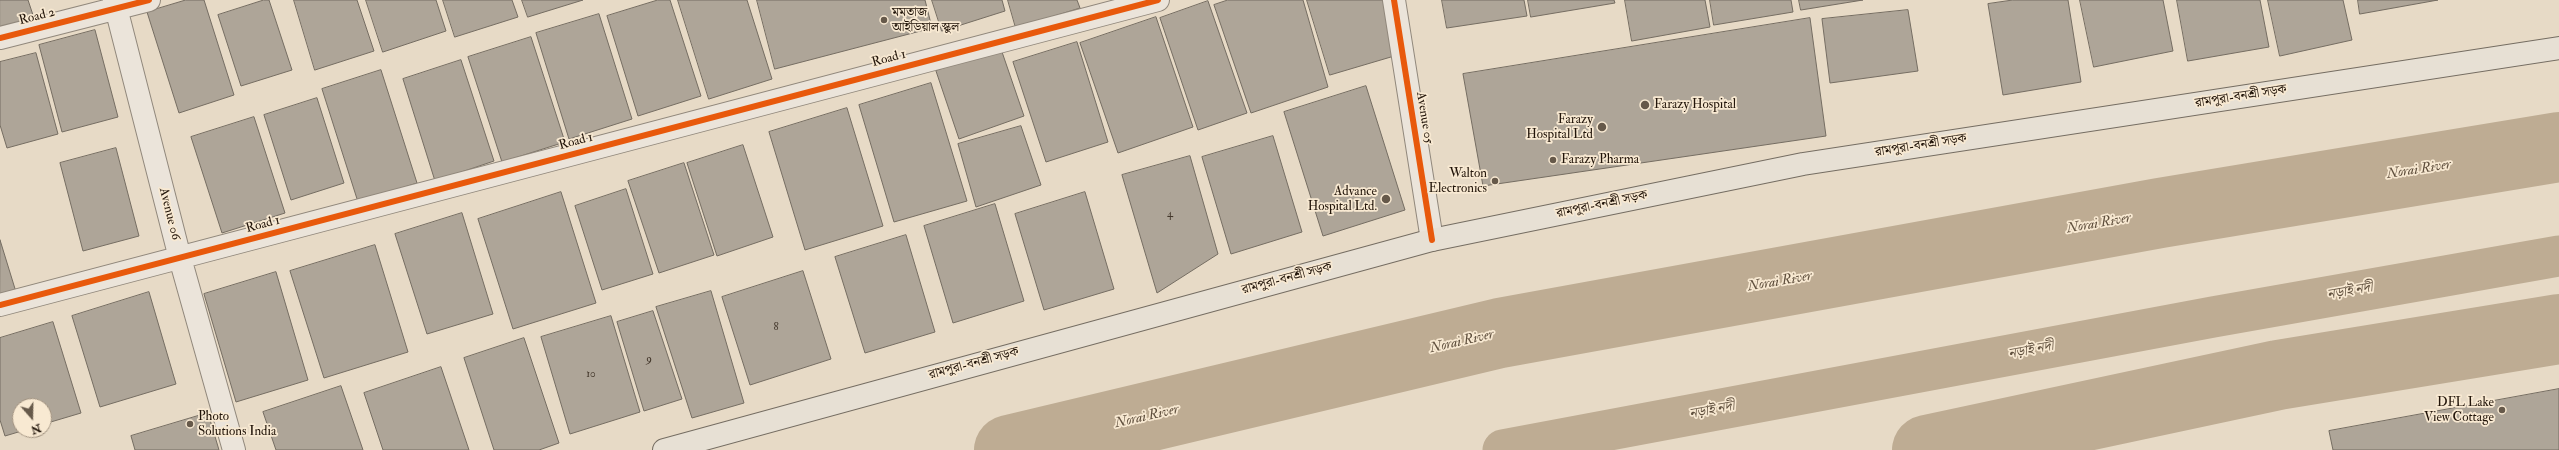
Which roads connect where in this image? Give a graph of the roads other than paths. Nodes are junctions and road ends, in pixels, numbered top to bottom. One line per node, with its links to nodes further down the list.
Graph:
1 (149, 0): 4 (street, Road 2)
2 (1158, 0): 8 (street, Road 1)
3 (1394, 0): 7 (street, Avenue 05)
4 (116, 4): 5 (street, Road 2); 8 (street, Avenue 06)
5 (0, 38)
6 (2559, 48): 7 (main road, রামপুরা-বনশ্রী সড়ক)
7 (1432, 240): 11 (main road, রামপুরা-বনশ্রী সড়ক)
8 (180, 258): 9 (street, Road 1); 10 (street, Avenue 06)
9 (0, 305)
10 (234, 450)
11 (664, 450)

